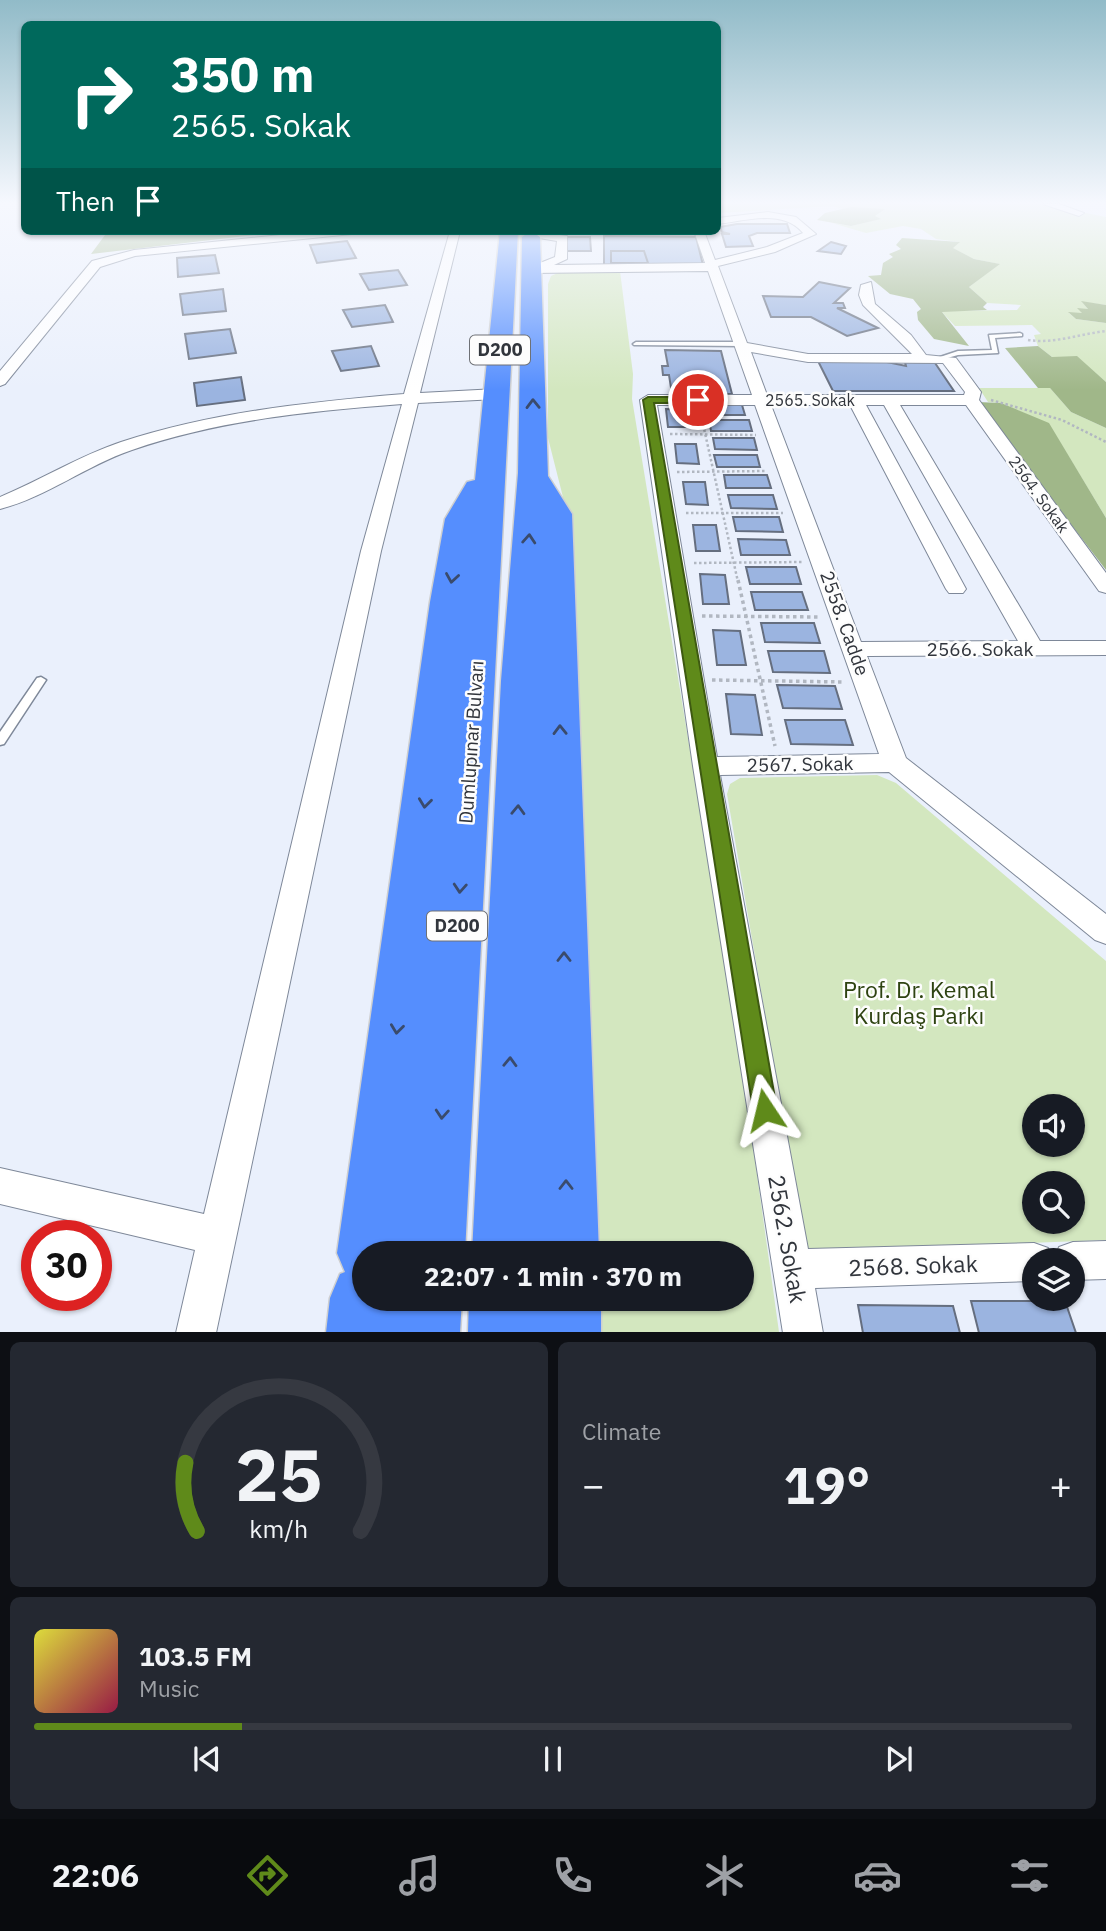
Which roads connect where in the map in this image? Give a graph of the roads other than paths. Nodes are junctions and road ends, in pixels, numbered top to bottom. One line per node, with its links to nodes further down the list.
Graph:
1 (97, 266): 14 (street)
2 (446, 266): 16 (street)
3 (518, 266): 15 (highway, Dumlupınar Bulvarı / D200)
4 (540, 266): 7 (street)
5 (702, 266): 7 (street)
6 (712, 266): 11 (street, 2558. Cadde)
7 (531, 269): 22 (highway, Dumlupınar Bulvarı / D200, one-way to 7)
8 (867, 285): 12 (street)
9 (1020, 335): 13 (lane)
10 (636, 344): 11 (lane)
11 (743, 345): 12 (street); 19 (street, 2558. Cadde)
12 (920, 356): 13 (street)
13 (940, 358): 17 (street, 2564. Sokak)
14 (0, 381)
15 (496, 394): 16 (street); 22 (highway, Dumlupınar Bulvarı / D200)
16 (412, 398): 23 (street); 36 (street)
17 (972, 399): 21 (street, 2565. Sokak); 24 (street, 2564. Sokak)
18 (648, 400): 19 (street, 2565. Sokak); 33 (street, 2562. Sokak)
19 (762, 400): 20 (street, 2565. Sokak); 28 (street, 2558. Cadde)
20 (856, 401): 21 (street, 2565. Sokak); 25 (street)
21 (890, 401): 29 (street)
22 (511, 470): 26 (highway, Dumlupınar Bulvarı / D200, one-way to 22); 26 (highway, Dumlupınar Bulvarı / D200); 37 (highway, one-way to 37); 40 (highway, one-way to 22)
23 (0, 503)
24 (1106, 587)
25 (956, 589)
26 (503, 602): 38 (highway, Dumlupınar Bulvarı / D200, one-way to 38); 39 (highway, Dumlupınar Bulvarı / D200, one-way to 26)
27 (1106, 648): 29 (street, 2566. Sokak)
28 (855, 649): 29 (street, 2566. Sokak); 32 (street, 2558. Cadde)
29 (1033, 649)
30 (41, 680): 31 (lane)
31 (0, 741)
32 (895, 763): 33 (street, 2567. Sokak); 34 (street)
33 (706, 766): 44 (street, 2562. Sokak)
34 (1106, 931)
35 (0, 1186): 36 (street)
36 (219, 1237): 49 (street)
37 (371, 1241)
38 (433, 1241)
39 (505, 1241)
40 (566, 1241)
41 (1106, 1260): 42 (street)
42 (1085, 1261)
43 (1022, 1262): 44 (street, 2568. Sokak)
44 (792, 1269): 54 (street, 2562. Sokak)
45 (362, 1311): 50 (highway)
46 (427, 1311): 51 (highway)
47 (503, 1311): 52 (highway)
48 (567, 1311): 53 (highway)
49 (196, 1332)
50 (360, 1332)
51 (425, 1332)
52 (502, 1332)
53 (567, 1332)
54 (803, 1332)

